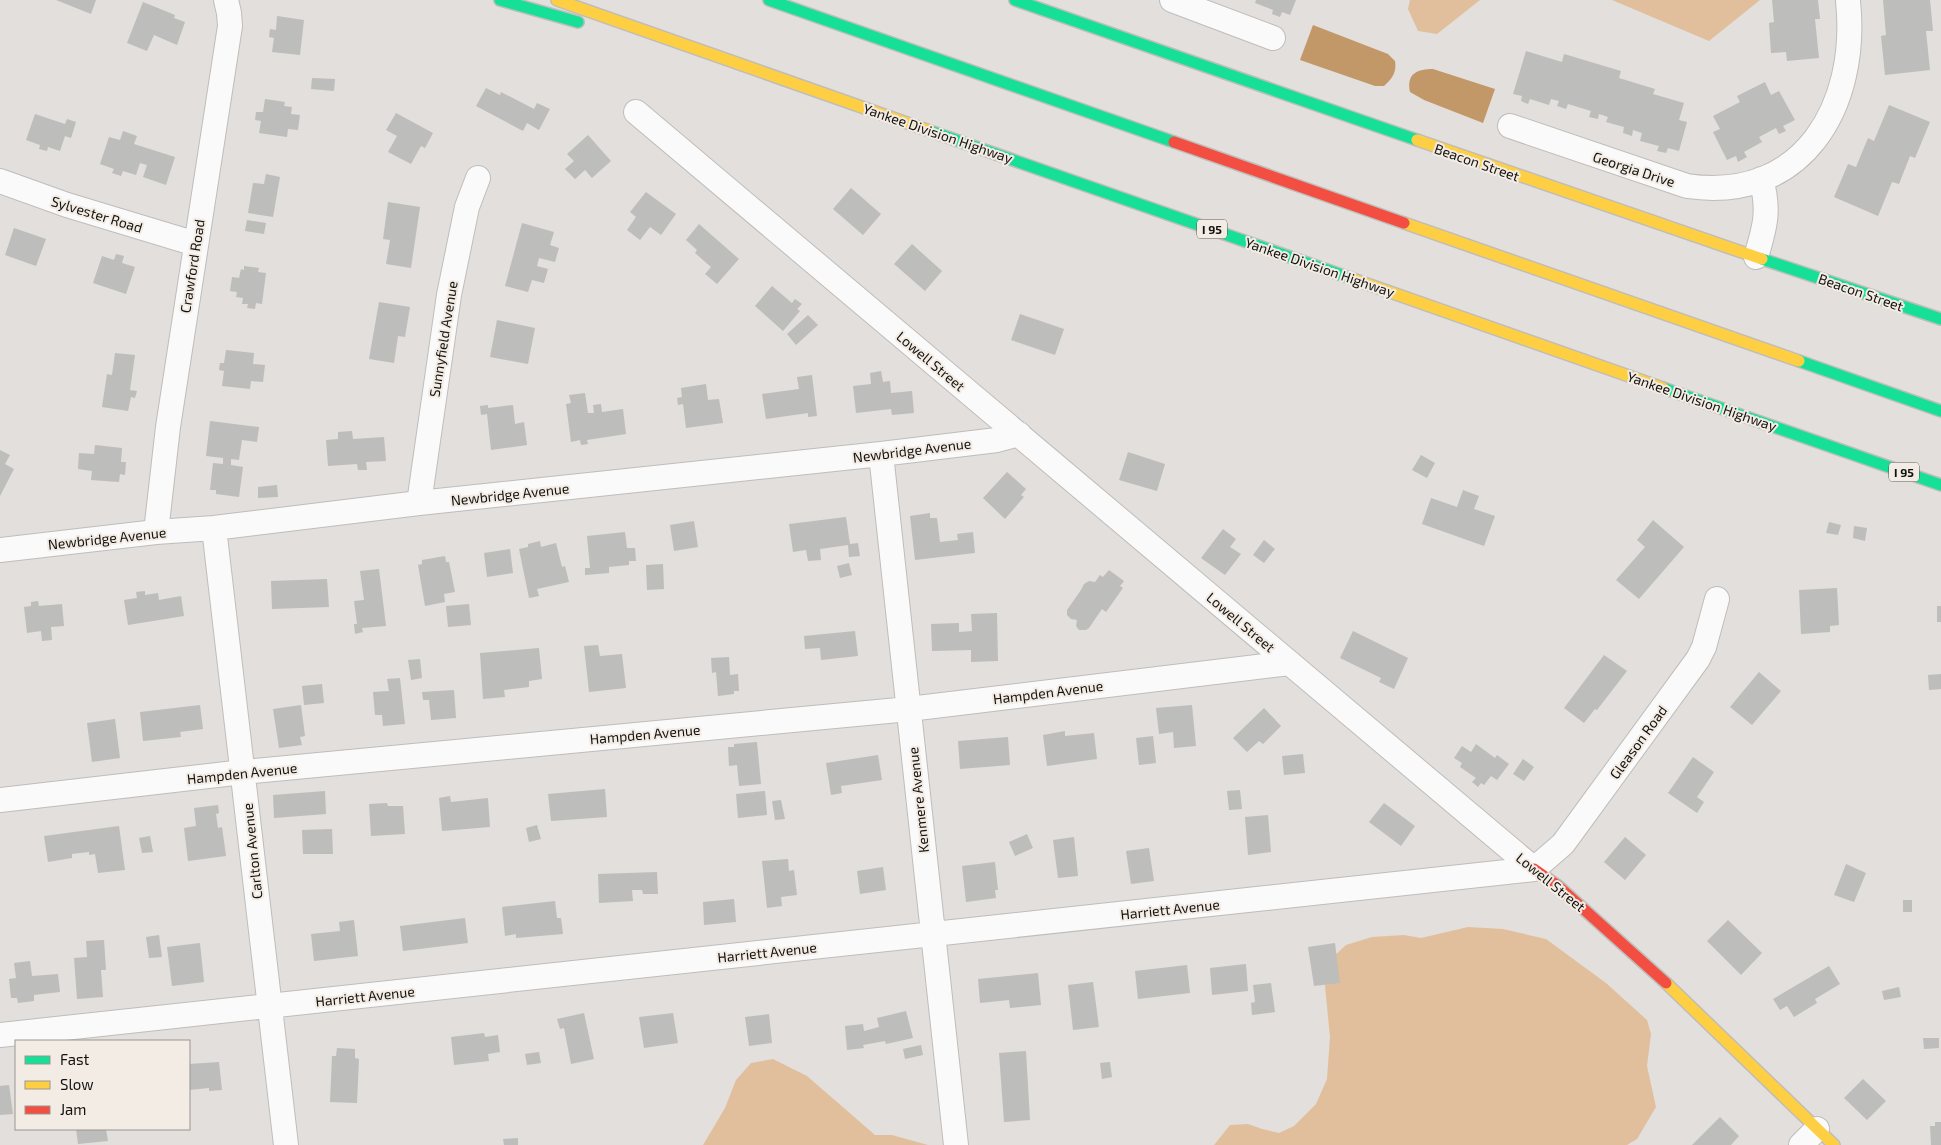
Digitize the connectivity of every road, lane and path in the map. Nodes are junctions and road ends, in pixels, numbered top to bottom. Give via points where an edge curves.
1 (226, 0) edge
2 (500, 0) edge
3 (557, 0) edge
4 (769, 0) edge
5 (1018, 0) edge
6 (1172, 0) edge
7 (1848, 1) dead end
8 (585, 24) dead end
9 (604, 29) dead end
10 (1273, 38) dead end
11 (776, 76) junction
12 (636, 112) dead end
13 (1510, 126) dead end
14 (478, 178) dead end
15 (1761, 178) junction
16 (0, 181) edge
17 (196, 244) junction
18 (1756, 257) junction
19 (1941, 319) edge
20 (1941, 411) edge
21 (1019, 434) junction
22 (881, 454) junction
23 (1941, 485) edge
24 (419, 503) junction
25 (214, 528) junction
26 (156, 532) junction
27 (1, 549) edge
28 (1717, 599) dead end
29 (1290, 663) junction
30 (908, 709) junction
31 (243, 772) junction
32 (0, 800) edge
33 (1534, 869) junction
34 (934, 934) junction
35 (270, 1006) junction
36 (0, 1036) edge
37 (1809, 1137) edge
38 (286, 1145) edge
39 (956, 1145) edge
40 (1834, 1145) edge

1 - 17 street, Crawford Road via 230,26
2 - 8 main road
3 - 11 main road, Yankee Division Highway / I 95
4 - 20 main road
5 - 18 main road, Beacon Street
6 - 10 street
7 - 15 street, Georgia Drive via 1851,33 1847,64 1829,117 1817,138 1799,158
9 - 11 main road
11 - 23 main road, Yankee Division Highway / I 95
12 - 21 street, Lowell Street
13 - 15 street, Georgia Drive via 1687,186 1726,188
14 - 24 street, Sunnyfield Avenue via 467,208 449,295
15 - 18 street via 1767,217
16 - 17 street, Sylvester Road
17 - 26 street, Crawford Road via 168,427
18 - 19 main road, Beacon Street
21 - 22 street, Newbridge Avenue via 997,440
21 - 29 street, Lowell Street
22 - 24 street, Newbridge Avenue
22 - 30 street, Kenmere Avenue
24 - 25 street, Newbridge Avenue
25 - 26 street, Newbridge Avenue
25 - 31 street, Carlton Avenue
26 - 27 street, Newbridge Avenue
28 - 33 street, Gleason Road via 1698,659 1563,844
29 - 30 street, Hampden Avenue
29 - 33 street, Lowell Street
30 - 31 street, Hampden Avenue
30 - 34 street, Kenmere Avenue
31 - 32 street, Hampden Avenue
31 - 35 street, Carlton Avenue
33 - 34 street, Harriett Avenue
33 - 37 main road, Lowell Street via 1595,918 1725,1039
34 - 35 street, Harriett Avenue
34 - 39 street, Kenmere Avenue
35 - 36 street, Harriett Avenue
35 - 38 street, Carlton Avenue
37 - 40 main road, Lowell Street

